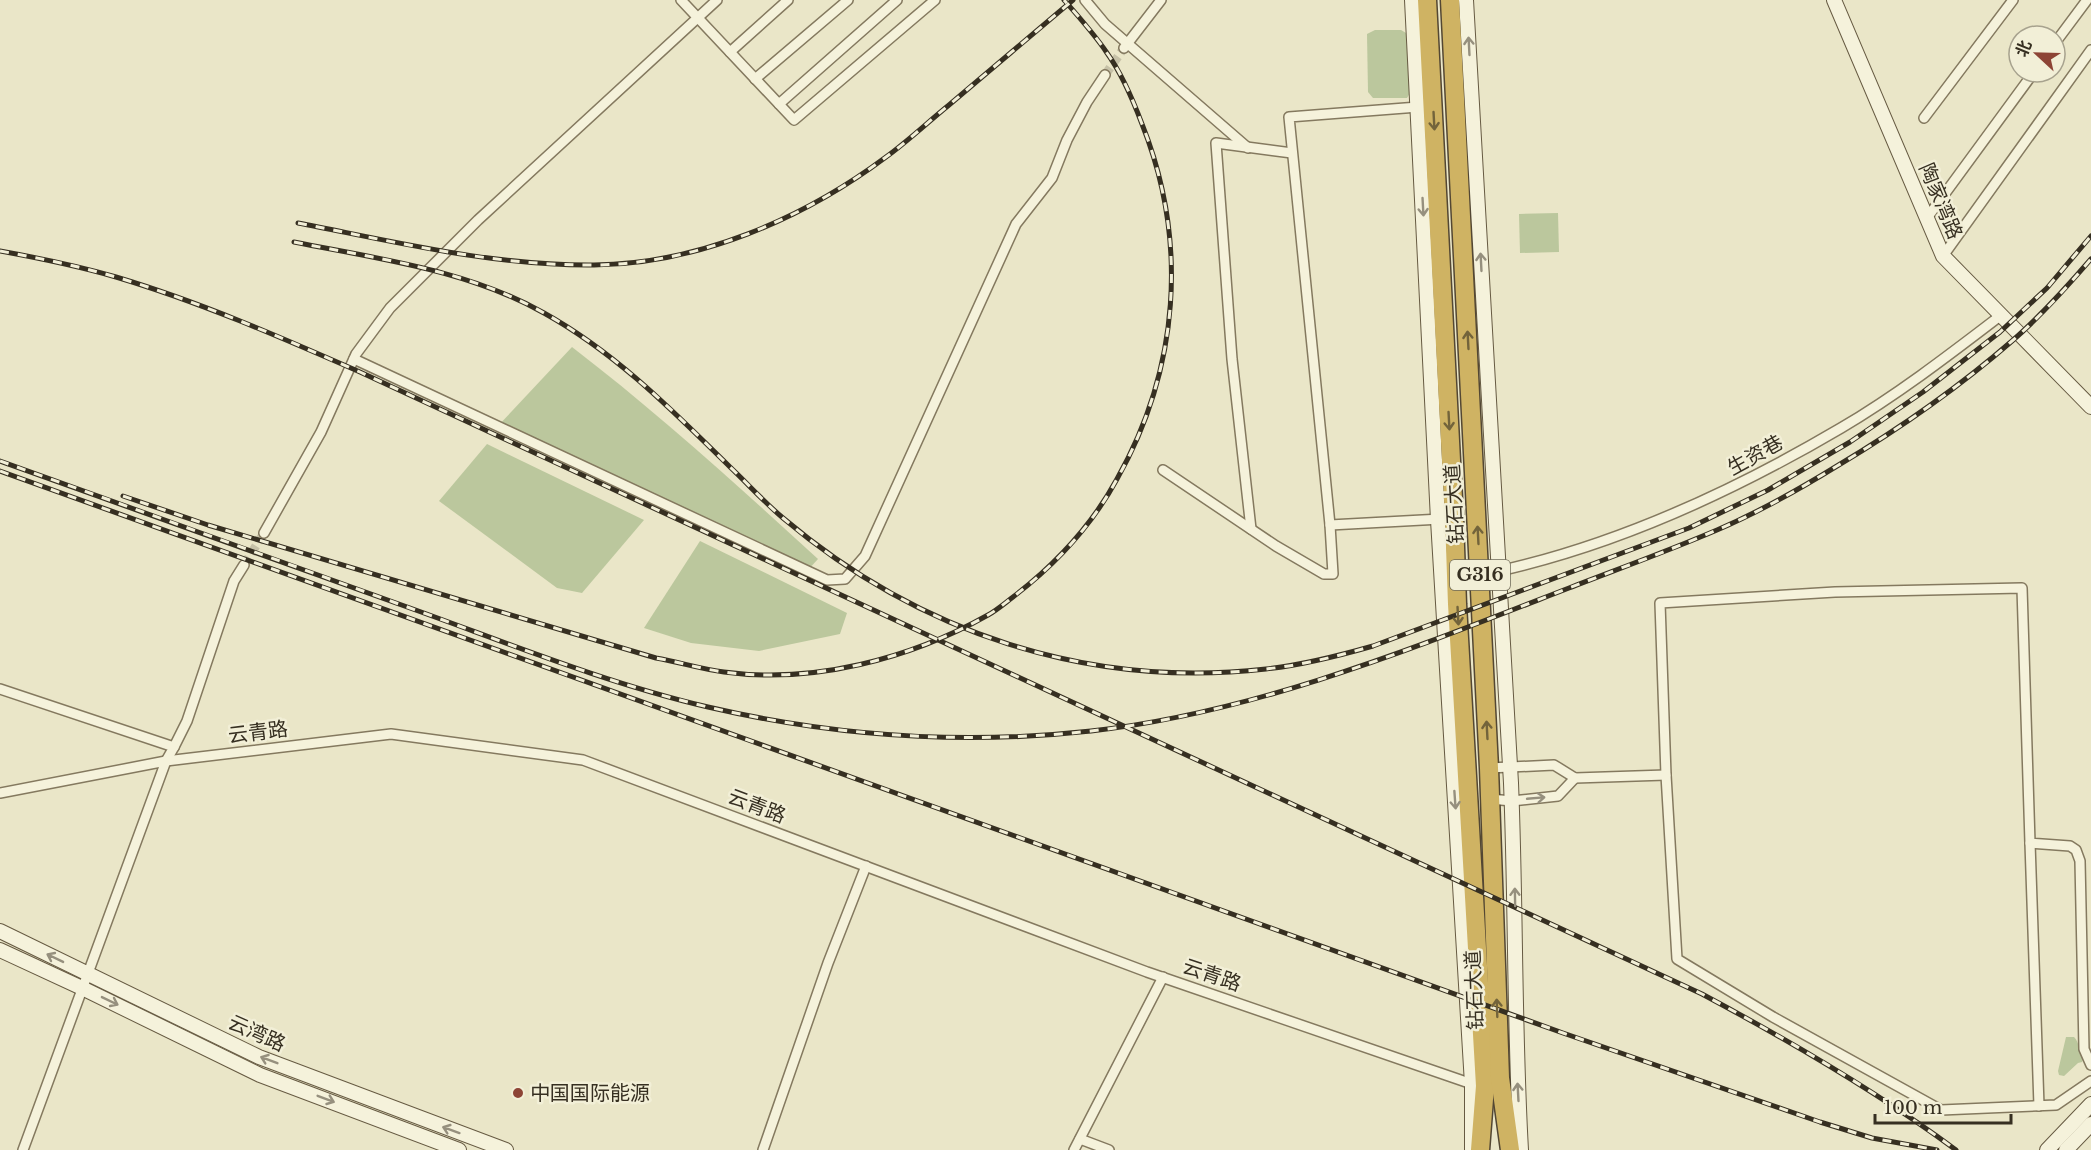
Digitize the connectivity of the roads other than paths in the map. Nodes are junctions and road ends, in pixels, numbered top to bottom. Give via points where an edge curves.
1 (681, 0) edge
2 (717, 0) edge
3 (788, 0) edge
4 (848, 0) edge
5 (897, 0) edge
6 (935, 0) edge
7 (1085, 0) edge
8 (1161, 0) edge
9 (1412, 0) edge
10 (1427, 0) edge
11 (1450, 0) edge
12 (1466, 0) edge
13 (1834, 0) edge
14 (2013, 0) edge
15 (2086, 0) edge
16 (697, 17) junction
17 (2067, 26) edge
18 (1125, 45) junction
19 (2091, 50) edge
20 (730, 52) junction
21 (1105, 75) tunnel mouth
22 (1424, 77) junction
23 (755, 79) junction
24 (2025, 84) edge
25 (779, 104) junction
26 (1418, 107) junction
27 (1924, 118) dead end
28 (1248, 148) junction
29 (1292, 153) junction
30 (1927, 218) junction
31 (1432, 236) junction
32 (1943, 256) junction
33 (2001, 316) junction
34 (354, 359) junction
35 (2091, 407) edge
36 (1164, 470) dead end
37 (1446, 519) junction
38 (1330, 525) junction
39 (1251, 529) junction
40 (264, 533) tunnel mouth
41 (244, 565) tunnel mouth
42 (1499, 571) junction
43 (0, 689) edge
44 (174, 747) junction
45 (166, 761) junction
46 (1510, 767) junction
47 (1489, 768) junction
48 (1666, 775) junction
49 (1575, 778) junction
50 (0, 793) edge
51 (1490, 799) junction
52 (1512, 801) junction
53 (2030, 843) junction
54 (866, 866) junction
55 (0, 932) edge
56 (0, 950) edge
57 (88, 974) junction
58 (1163, 977) junction
59 (82, 988) junction
60 (1516, 1009) junction
61 (2091, 1065) edge
62 (2091, 1081) edge
63 (1486, 1082) junction
64 (2091, 1104) edge
65 (2039, 1106) junction
66 (2091, 1124) edge
67 (1080, 1139) junction
68 (1486, 1147) edge
69 (23, 1150) edge
70 (459, 1150) edge
71 (506, 1150) edge
72 (764, 1150) edge
73 (1074, 1150) edge
74 (1109, 1150) edge
75 (1472, 1150) edge
76 (1503, 1150) edge
77 (1510, 1150) edge
78 (1521, 1150) edge
79 (2047, 1150) edge
80 (2066, 1150) edge

1 - 16 street
2 - 16 street
3 - 20 street
4 - 23 street
5 - 25 street
6 - 25 street via 794,120
7 - 18 street
8 - 18 street
9 - 22 street
10 - 22 highway, 钻石大道 / G316
47 -> 11 highway, 钻石大道 / G316
42 -> 12 street
13 - 30 street, 陶家湾路
14 - 27 street
15 - 17 street
16 - 20 street
16 - 34 street via 478,220 390,308
18 - 28 street
19 - 32 street
20 - 23 street
21 - 34 street via 1066,140 1052,178 1016,224 865,556 845,579 827,580
22 - 26 street
22 -> 31 highway, 钻石大道 / G316
23 - 25 street
24 - 30 street
26 - 29 street via 1289,117
26 -> 31 street
28 - 29 street
28 - 39 street via 1216,143 1232,359
29 - 38 street
30 - 32 street, 陶家湾路
31 -> 37 highway, 钻石大道 / G316
32 - 33 street, 陶家湾路
33 - 35 street, 陶家湾路
33 - 42 street, 生资巷 via 1842,428 1725,492 1548,560
34 - 40 street via 321,432
36 - 39 street
37 - 38 street
37 -> 63 highway, 钻石大道 / G316 via 1458,616
37 -> 63 street via 1469,1026
38 - 39 street via 1334,574 1324,574
41 - 44 street via 234,581 187,721
42 - 46 street
43 - 44 street
44 - 45 street
45 - 50 street, 云青路
45 - 54 street, 云青路 via 391,734 584,760
45 - 57 street
46 - 47 street
46 - 49 street via 1554,765
46 - 52 street
47 - 51 highway, 钻石大道 / G316
48 - 49 street
48 - 53 street via 1660,603 1835,592 2022,588
48 - 65 street via 1677,959 1941,1110
52 -> 49 street via 1558,796
51 - 52 street
63 -> 51 highway, 钻石大道 / G316
60 -> 52 street
53 - 61 street via 2070,846 2080,861 2084,1049
53 - 65 street
54 - 58 street, 云青路
54 - 72 street
57 -> 55 street, 云湾路
56 - 59 street, 云湾路
57 - 59 street
71 -> 57 street, 云湾路 via 259,1057
58 - 63 street, 云青路
58 - 67 street
59 - 69 street
59 -> 70 street, 云湾路 via 260,1075
60 - 63 street
78 -> 60 street
62 - 65 street via 2056,1105
63 - 68 highway, 钻石大道 / G316
63 - 75 street
63 - 76 highway
63 - 77 highway, 钻石大道 / G316
64 - 79 street
66 - 80 street
67 - 73 street
67 - 74 street

